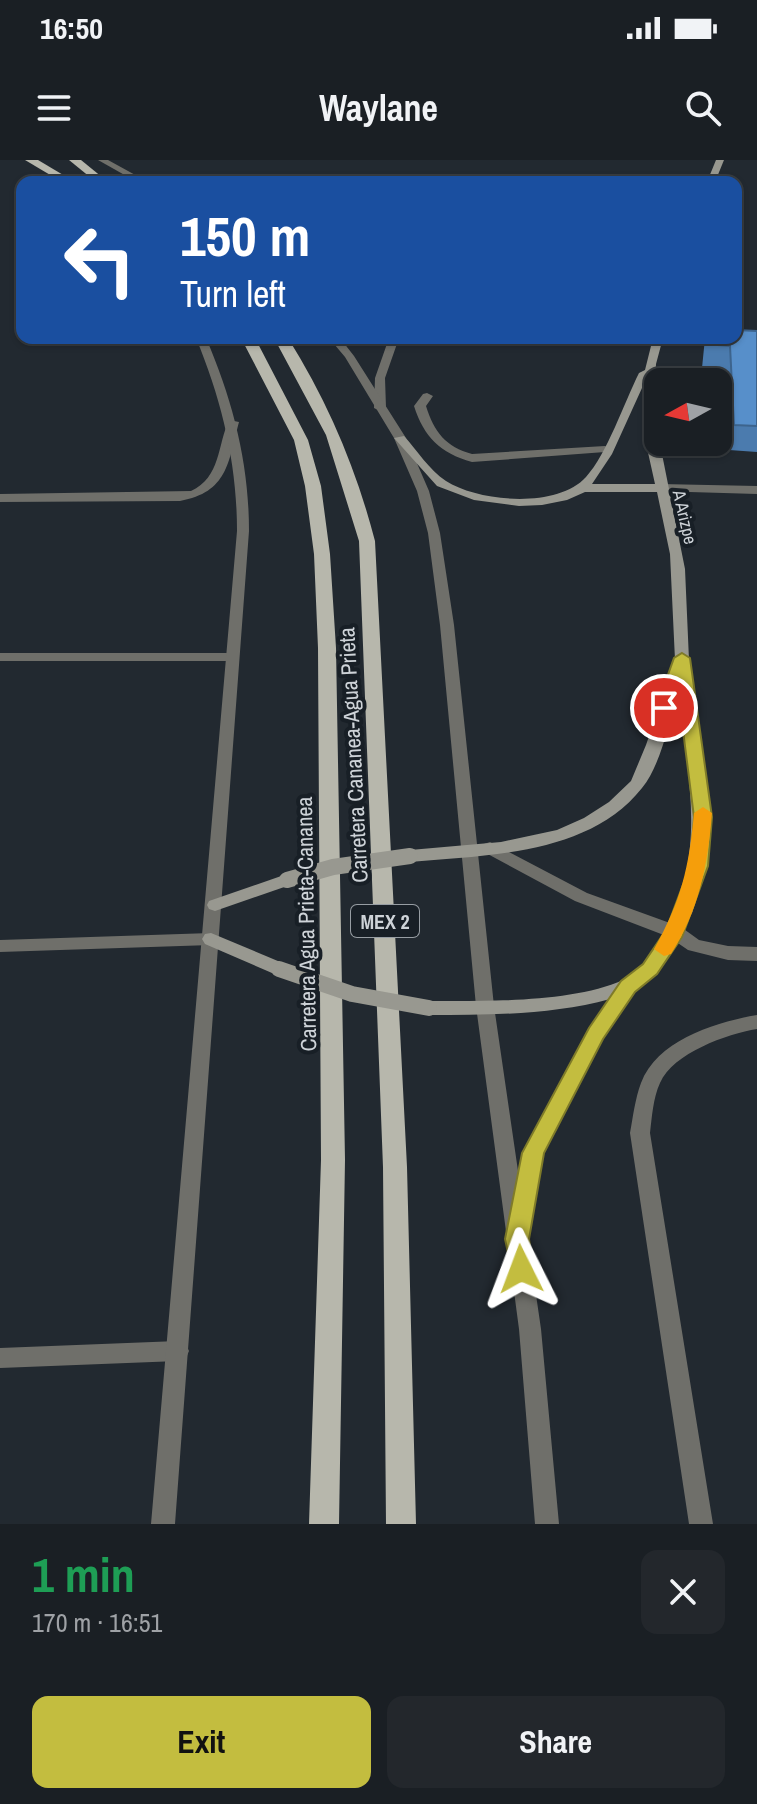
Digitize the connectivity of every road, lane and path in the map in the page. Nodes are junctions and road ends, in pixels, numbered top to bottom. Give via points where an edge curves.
1 (74, 160) edge
2 (102, 160) edge
3 (34, 162) edge
4 (53, 176) edge
5 (59, 176) edge
6 (95, 176) edge
7 (133, 176) edge
8 (203, 344) edge
9 (251, 344) edge
10 (284, 344) edge
11 (339, 344) edge
12 (392, 344) edge
13 (656, 344) edge
14 (646, 368) edge
15 (644, 372) edge
16 (427, 396) dead end
17 (380, 408) junction
18 (233, 422) junction
19 (400, 438) junction
20 (605, 449) junction
21 (655, 456) edge
22 (582, 488) junction
23 (660, 488) junction
24 (757, 490) edge
25 (0, 498) edge
26 (0, 657) edge
27 (230, 657) junction
28 (682, 658) junction
29 (490, 848) junction
30 (467, 850) junction
31 (215, 905) junction
32 (675, 932) junction
33 (211, 939) junction
34 (0, 946) edge
35 (757, 954) edge
36 (628, 986) junction
37 (485, 1006) junction
38 (757, 1022) edge
39 (517, 1239) junction
40 (178, 1351) junction
41 (0, 1358) edge
42 (163, 1524) edge
43 (324, 1524) edge
44 (401, 1524) edge
45 (547, 1524) edge
46 (701, 1524) edge

1 - 6 main road
2 - 7 street
3 - 4 street
3 - 5 main road
8 - 18 street
9 - 43 main road, Carretera Agua Prieta-Cananea / MEX 2 via 301,440 322,554 333,1160
10 - 44 main road, Carretera Cananea-Agua Prieta / MEX 2 via 328,421 350,474 367,541 395,1167
11 - 17 street
12 - 17 street via 380,378
13 - 14 main road, A Arizpe
15 - 20 main road
16 - 20 street via 420,406 426,430 452,453 472,458
17 - 19 street
18 - 25 street via 217,477 203,493
18 - 27 street via 244,499
19 - 22 main road via 439,482 478,499 537,501
19 - 30 street via 423,491 443,583
20 - 22 main road
21 - 23 main road, A Arizpe
22 - 23 main road
23 - 24 street
23 - 28 main road, A Arizpe via 674,540
26 - 27 street
27 - 31 street
28 - 29 main road via 638,783 601,816 563,835
28 - 32 main road via 703,817 699,866
29 - 30 main road
29 - 32 street via 581,897
30 - 31 main road, bridge via 316,869
30 - 37 street
31 - 33 street
32 - 35 street via 694,945
32 - 36 main road via 650,969
33 - 34 street
33 - 37 main road, bridge via 279,969 388,1004
33 - 40 street
36 - 37 main road via 570,999
36 - 39 main road via 596,1034 533,1153
37 - 39 street
38 - 46 street via 689,1043 651,1080 640,1133
39 - 45 street
40 - 41 street
40 - 42 street

